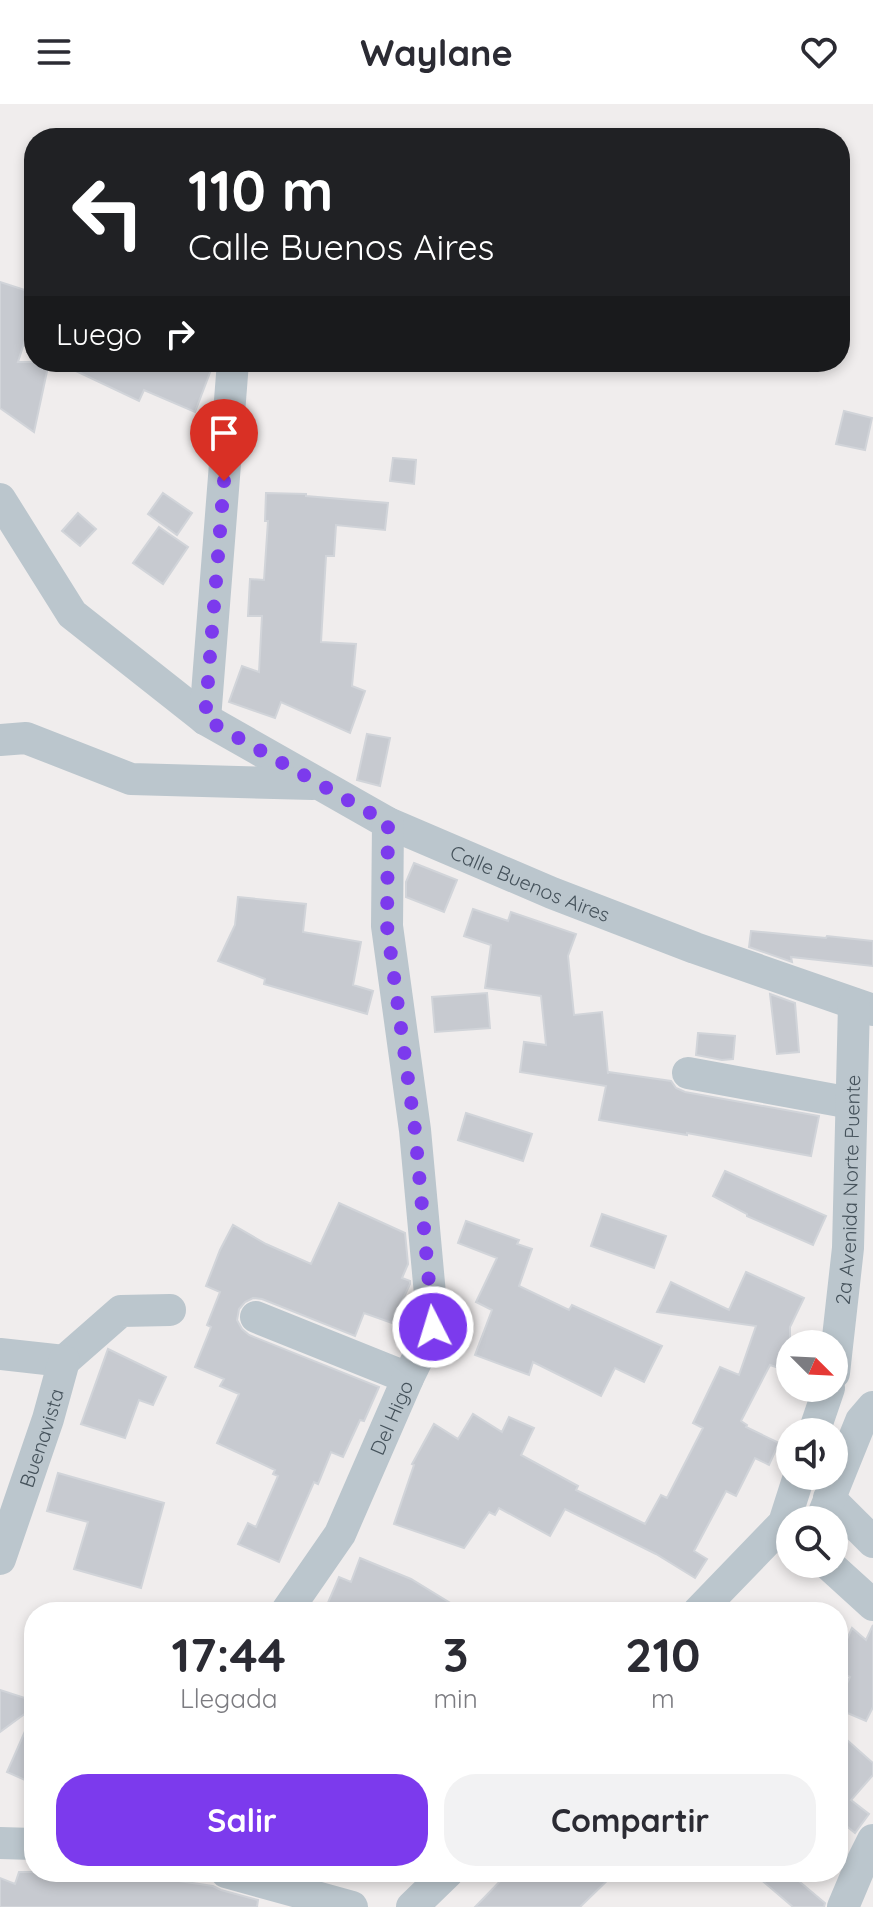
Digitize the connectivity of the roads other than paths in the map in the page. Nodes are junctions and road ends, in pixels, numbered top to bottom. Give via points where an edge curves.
1 (232, 372) edge
2 (0, 499) edge
3 (205, 719) junction
4 (0, 740) edge
5 (320, 784) junction
6 (388, 823) junction
7 (863, 1007) edge
8 (688, 1073) dead end
9 (851, 1103) junction
10 (170, 1310) dead end
11 (256, 1317) dead end
12 (839, 1330) edge
13 (0, 1354) edge
14 (64, 1361) junction
15 (408, 1378) junction
16 (873, 1407) edge
17 (826, 1506) edge
18 (848, 1525) edge
19 (776, 1537) edge
20 (873, 1542) edge
21 (0, 1559) edge
22 (843, 1578) edge
23 (293, 1602) edge
24 (708, 1602) edge
25 (873, 1605) edge
26 (0, 1843) edge
27 (24, 1844) edge
28 (869, 1856) edge
29 (262, 1882) edge
30 (438, 1882) edge
31 (352, 1907) edge
32 (412, 1907) edge
33 (843, 1907) edge

1 - 3 street
2 - 3 street, Calle Buenos Aires via 72,614
3 - 5 street, Calle Buenos Aires
4 - 5 street via 26,738 131,779
5 - 6 street, Calle Buenos Aires
6 - 7 street, Calle Buenos Aires via 552,893
6 - 15 street, Del Higo via 387,926 415,1130 433,1327
7 - 9 street, 2a Avenida Norte Puente
8 - 9 street
9 - 12 street, 2a Avenida Norte Puente via 848,1248
10 - 14 street via 121,1311
11 - 15 street
13 - 14 street
14 - 21 street, Buenavista
15 - 23 street, Del Higo via 340,1534
16 - 17 street via 861,1421
18 - 20 street
19 - 24 street
22 - 25 street
26 - 27 street
28 - 33 street
29 - 31 street
30 - 32 street

